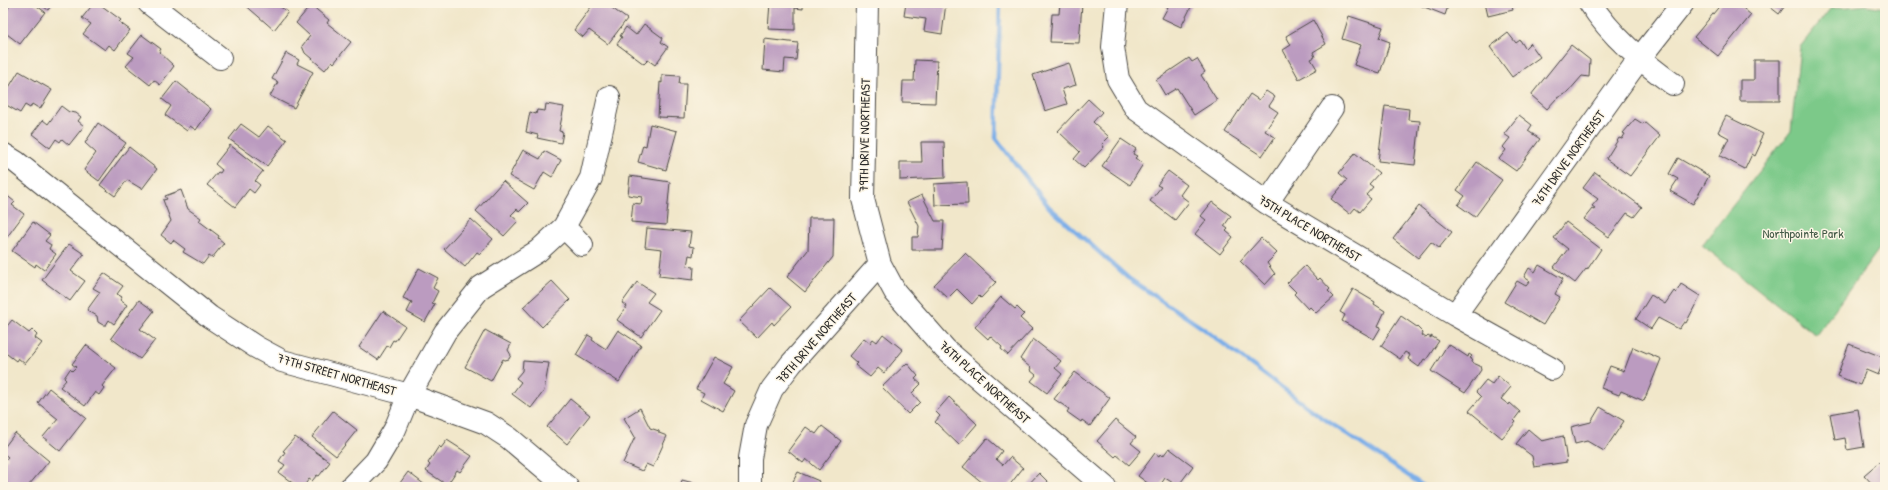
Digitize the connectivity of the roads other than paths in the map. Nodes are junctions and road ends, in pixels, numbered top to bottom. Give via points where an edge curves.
1 (150, 3) edge
2 (867, 3) edge
3 (1117, 3) edge
4 (1590, 3) edge
5 (1683, 3) edge
6 (220, 58) dead end
7 (1639, 59) junction
8 (1673, 84) dead end
9 (609, 97) dead end
10 (1332, 108) dead end
11 (3, 154) edge
12 (1267, 203) junction
13 (564, 227) junction
14 (582, 245) dead end
15 (880, 264) junction
16 (1455, 314) junction
17 (1552, 368) dead end
18 (409, 395) junction
19 (351, 487) edge
20 (568, 487) edge
21 (750, 487) edge
22 (1105, 487) edge

1 - 6 street
2 - 15 street, 79TH DRIVE NORTHEAST via 863,199
3 - 12 street, 75TH PLACE NORTHEAST via 1113,47 1118,79 1136,110
4 - 7 street
5 - 7 street, 76TH DRIVE NORTHEAST
7 - 8 street
7 - 16 street, 76TH DRIVE NORTHEAST
9 - 13 street via 591,178
10 - 12 street
11 - 18 street, 77TH STREET NORTHEAST via 22,166 210,317 256,347 282,361
12 - 16 street, 75TH PLACE NORTHEAST
13 - 14 street
13 - 18 street via 538,251 480,287 445,332
15 - 21 street, 78TH DRIVE NORTHEAST via 772,389 756,425 750,458
15 - 22 street, 76TH PLACE NORTHEAST via 895,292 945,348
16 - 17 street, 75TH PLACE NORTHEAST
18 - 19 street via 395,429 376,461
18 - 20 street, 77TH STREET NORTHEAST via 486,423 509,438

